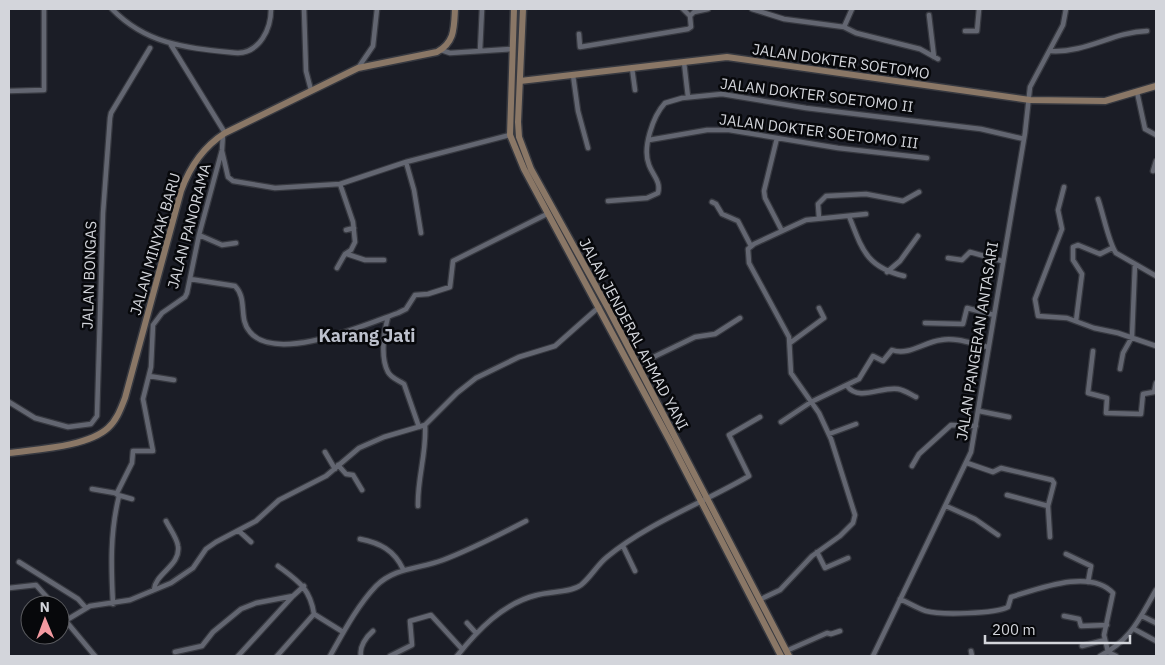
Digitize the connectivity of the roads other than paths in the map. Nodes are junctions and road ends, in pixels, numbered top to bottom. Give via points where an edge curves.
1 (44, 9) edge
2 (112, 9) edge
3 (271, 9) edge
4 (304, 9) edge
5 (377, 9) edge
6 (455, 9) edge
7 (482, 9) edge
8 (514, 9) edge
9 (523, 9) edge
10 (683, 9) edge
11 (708, 9) edge
12 (752, 9) edge
13 (852, 9) edge
14 (979, 9) edge
15 (1066, 9) edge
16 (930, 15) dead end
17 (690, 16) junction
18 (844, 27) junction
19 (965, 31) dead end
20 (1147, 31) dead end
21 (579, 34) dead end
22 (450, 42) junction
23 (171, 45) junction
24 (150, 48) dead end
25 (512, 49) junction
26 (442, 50) junction
27 (480, 51) junction
28 (1051, 51) junction
29 (431, 54) junction
30 (684, 62) junction
31 (358, 68) junction
32 (632, 68) junction
33 (573, 75) junction
34 (520, 81) junction
35 (1156, 86) edge
36 (311, 90) junction
37 (635, 90) dead end
38 (9, 91) edge
39 (1137, 92) junction
40 (688, 97) junction
41 (1030, 100) junction
42 (224, 133) junction
43 (510, 135) junction
44 (1156, 135) edge
45 (777, 138) junction
46 (1024, 139) junction
47 (649, 140) junction
48 (588, 148) dead end
49 (222, 150) junction
50 (927, 158) dead end
51 (1156, 161) edge
52 (406, 162) junction
53 (1153, 171) dead end
54 (340, 184) junction
55 (1064, 187) dead end
56 (919, 192) dead end
57 (1098, 199) dead end
58 (608, 201) dead end
59 (712, 202) dead end
60 (547, 214) junction
61 (866, 214) dead end
62 (849, 216) junction
63 (819, 218) junction
64 (354, 228) junction
65 (346, 230) dead end
66 (782, 232) junction
67 (421, 233) dead end
68 (199, 235) junction
69 (918, 236) dead end
70 (236, 243) dead end
71 (751, 246) junction
72 (1112, 248) junction
73 (347, 254) junction
74 (948, 258) dead end
75 (384, 260) dead end
76 (1002, 260) junction
77 (1135, 264) junction
78 (337, 268) dead end
79 (887, 272) junction
80 (904, 276) dead end
81 (1156, 276) edge
82 (190, 280) junction
83 (598, 307) junction
84 (819, 308) dead end
85 (994, 315) junction
86 (388, 317) junction
87 (740, 318) dead end
88 (1076, 321) junction
89 (925, 323) dead end
90 (1131, 338) junction
91 (790, 343) junction
92 (1156, 345) edge
93 (988, 347) junction
94 (1093, 351) dead end
95 (637, 365) junction
96 (1120, 369) dead end
97 (149, 376) junction
98 (174, 380) dead end
99 (1156, 383) edge
100 (847, 386) junction
101 (916, 397) dead end
102 (9, 402) edge
103 (811, 402) junction
104 (979, 411) junction
105 (1009, 416) dead end
106 (760, 417) dead end
107 (781, 422) dead end
108 (856, 424) dead end
109 (425, 425) junction
110 (976, 426) junction
111 (419, 427) junction
112 (829, 434) junction
113 (325, 452) dead end
114 (9, 453) edge
115 (967, 463) junction
116 (912, 466) dead end
117 (336, 467) junction
118 (92, 489) dead end
119 (362, 490) dead end
120 (118, 494) junction
121 (1007, 494) dead end
122 (132, 499) dead end
123 (704, 499) junction
124 (418, 506) dead end
125 (946, 506) junction
126 (1048, 506) junction
127 (166, 521) dead end
128 (526, 521) dead end
129 (240, 531) junction
130 (998, 535) dead end
131 (1050, 537) dead end
132 (360, 539) dead end
133 (251, 542) dead end
134 (623, 546) junction
135 (817, 552) junction
136 (1066, 554) dead end
137 (848, 558) dead end
138 (18, 562) dead end
139 (278, 566) dead end
140 (403, 569) junction
141 (636, 571) dead end
142 (1088, 582) junction
143 (304, 586) junction
144 (9, 588) edge
145 (154, 590) junction
146 (1156, 590) edge
147 (45, 595) edge
148 (293, 596) junction
149 (900, 599) junction
150 (759, 600) junction
151 (113, 604) junction
152 (86, 608) junction
153 (314, 614) junction
154 (1064, 616) dead end
155 (1142, 616) junction
156 (70, 617) edge
157 (467, 623) dead end
158 (1156, 623) edge
159 (1107, 625) junction
160 (70, 626) edge
161 (1134, 629) junction
162 (840, 630) dead end
163 (373, 631) dead end
164 (343, 632) junction
165 (476, 633) junction
166 (1105, 640) junction
167 (1156, 641) edge
168 (1082, 646) dead end
169 (462, 649) junction
170 (175, 652) dead end
171 (1108, 652) junction
172 (788, 653) edge
173 (95, 656) edge
174 (238, 656) edge
175 (277, 656) edge
176 (330, 656) edge
177 (360, 656) edge
178 (390, 656) edge
179 (457, 656) edge
180 (781, 656) edge
181 (873, 656) edge
182 (1100, 656) edge
183 (1116, 656) edge

1 - 38 street via 44,90
2 - 23 street via 124,22
3 - 23 street via 268,29 260,43 248,53
4 - 36 street via 306,71
5 - 31 street via 373,46
6 - 22 main road
7 - 27 street
8 - 25 main road, JALAN JENDERAL AHMAD YANI
9 - 34 main road, JALAN JENDERAL AHMAD YANI
10 - 17 street
11 - 17 street
12 - 18 street via 784,19
13 - 18 street
14 - 19 street via 977,32
15 - 28 street, JALAN PANGERAN ANTASARI via 1063,25
16 - 18 street via 936,58 920,49
17 - 21 street via 691,27 688,29 591,47 580,47
20 - 28 street via 1130,32 1079,50
22 - 26 main road, JALAN MINYAK BARU
22 - 29 main road, JALAN MINYAK BARU
23 - 42 street
24 - 102 street, JALAN BONGAS via 111,113 103,213 97,416 91,424 68,427 35,418
25 - 27 street
25 - 43 main road, JALAN JENDERAL AHMAD YANI
26 - 27 street via 450,53
26 - 29 main road, JALAN MINYAK BARU
28 - 41 street, JALAN PANGERAN ANTASARI via 1030,87
29 - 31 main road, JALAN MINYAK BARU
30 - 32 main road, JALAN DOKTER SOETOMO
30 - 40 street
30 - 41 main road, JALAN DOKTER SOETOMO via 727,57
31 - 36 main road, JALAN MINYAK BARU
32 - 33 main road, JALAN DOKTER SOETOMO
32 - 37 street
33 - 34 main road, JALAN DOKTER SOETOMO
33 - 48 street
34 - 95 main road, JALAN JENDERAL AHMAD YANI via 519,138 531,169
35 - 39 main road, JALAN DOKTER SOETOMO
36 - 42 main road, JALAN MINYAK BARU
39 - 41 main road, JALAN DOKTER SOETOMO via 1104,101
39 - 44 street via 1145,129
40 - 46 street, JALAN DOKTER SOETOMO II via 722,94 806,108 982,129
40 - 47 street, JALAN DOKTER SOETOMO II via 669,101 660,108
41 - 46 street, JALAN PANGERAN ANTASARI
42 - 49 street, JALAN PANORAMA
42 - 114 main road, JALAN MINYAK BARU via 197,157 187,175 125,398 116,419 101,433 82,442
43 - 52 street
43 - 60 main road, JALAN JENDERAL AHMAD YANI
45 - 47 street, JALAN DOKTER SOETOMO III via 707,130
45 - 50 street, JALAN DOKTER SOETOMO III
45 - 66 street via 764,191
46 - 76 street, JALAN PANGERAN ANTASARI
47 - 58 street, JALAN DOKTER SOETOMO II via 646,155 658,182 658,193 647,198
49 - 54 street via 228,178 232,181 275,188
49 - 68 street, JALAN PANORAMA
51 - 53 street
52 - 54 street
52 - 67 street
54 - 64 street
55 - 88 street via 1058,210 1062,229 1035,299 1038,316
56 - 63 street via 903,201 866,194 826,196 818,204
57 - 72 street
59 - 71 street via 722,214 738,221
60 - 83 main road, JALAN JENDERAL AHMAD YANI
60 - 86 street via 460,257 451,265 450,287 415,295 406,309
61 - 62 street
62 - 63 street
62 - 79 street via 867,258
63 - 66 street via 806,220
64 - 65 street
64 - 73 street via 355,242
66 - 71 street
68 - 70 street via 222,245
68 - 82 street, JALAN PANORAMA
69 - 79 street via 900,261
71 - 91 street via 747,255 749,263
72 - 77 street
72 - 88 street via 1100,254 1080,246 1073,247 1073,260 1082,274
73 - 75 street via 365,260
73 - 78 street
74 - 76 street via 962,260 970,252
76 - 85 street, JALAN PANGERAN ANTASARI
77 - 81 street
77 - 90 street
79 - 80 street
82 - 86 street via 235,286 242,294 248,329 269,344 328,338
82 - 97 street, JALAN PANORAMA via 185,298 162,314 153,325
83 - 109 street via 555,346 519,357 476,378
83 - 123 main road, JALAN JENDERAL AHMAD YANI
84 - 91 street via 824,318
85 - 89 street via 966,308 963,324
85 - 93 street, JALAN PANGERAN ANTASARI
86 - 111 street via 384,345 387,371 404,384
87 - 95 street via 715,334 695,336
88 - 90 street
90 - 92 street
90 - 96 street via 1122,353
91 - 103 street via 791,373
93 - 100 street via 946,339 900,353 892,350 882,361 873,356 859,379
93 - 104 street, JALAN PANGERAN ANTASARI
94 - 99 street via 1088,393 1107,398 1106,414 1141,414 1143,394 1154,392
95 - 123 main road, JALAN JENDERAL AHMAD YANI
97 - 98 street
97 - 120 street, JALAN PANORAMA via 143,399 153,450 132,451 132,463
100 - 101 street via 863,393 896,388
100 - 103 street
103 - 107 street
103 - 112 street
104 - 105 street
104 - 110 street, JALAN PANGERAN ANTASARI
106 - 123 street via 729,435 749,476
108 - 112 street
109 - 111 street
109 - 124 street
110 - 115 street, JALAN PANGERAN ANTASARI
110 - 116 street via 951,425 919,454
111 - 117 street via 370,443 351,453
112 - 135 street via 856,515 840,536
113 - 117 street
115 - 125 street, JALAN PANGERAN ANTASARI
115 - 126 street via 993,472 1002,468 1052,480
117 - 119 street via 353,475
117 - 129 street via 313,485 279,500 263,517
118 - 120 street
120 - 122 street
120 - 151 street, JALAN PANORAMA via 111,541
121 - 126 street
123 - 134 street
123 - 150 main road, JALAN JENDERAL AHMAD YANI
123 - 180 main road, JALAN JENDERAL AHMAD YANI
125 - 130 street via 975,519
125 - 149 street, JALAN PANGERAN ANTASARI
126 - 131 street
127 - 145 street via 178,545 178,552 175,562 156,581
128 - 140 street via 476,547 440,561
129 - 133 street
129 - 145 street via 206,549 189,572
132 - 140 street via 387,548
134 - 141 street
134 - 165 street via 607,557 581,585 534,595 510,607
135 - 137 street via 825,568
135 - 150 street via 780,590
136 - 142 street via 1091,566
138 - 152 street via 78,599
139 - 143 street
140 - 164 street via 377,585
142 - 149 street via 1068,582 1014,596 1008,607 982,613 927,611
142 - 159 street via 1113,593
143 - 148 street
143 - 153 street
144 - 147 street via 36,585
145 - 151 street
146 - 155 street
148 - 170 street via 241,609 213,632 202,646
148 - 174 street
149 - 181 street, JALAN PANGERAN ANTASARI
150 - 172 main road, JALAN JENDERAL AHMAD YANI
151 - 152 street
152 - 156 street
153 - 164 street
153 - 175 street
154 - 159 street via 1079,619 1081,626
155 - 158 street
155 - 161 street
157 - 165 street
159 - 166 street
160 - 173 street
161 - 167 street
161 - 171 street via 1121,644
162 - 172 street via 826,633
163 - 177 street via 361,648
164 - 176 street
165 - 169 street
166 - 168 street
166 - 171 street
169 - 178 street via 431,615 410,621 412,645
169 - 179 street
171 - 182 street
171 - 183 street

